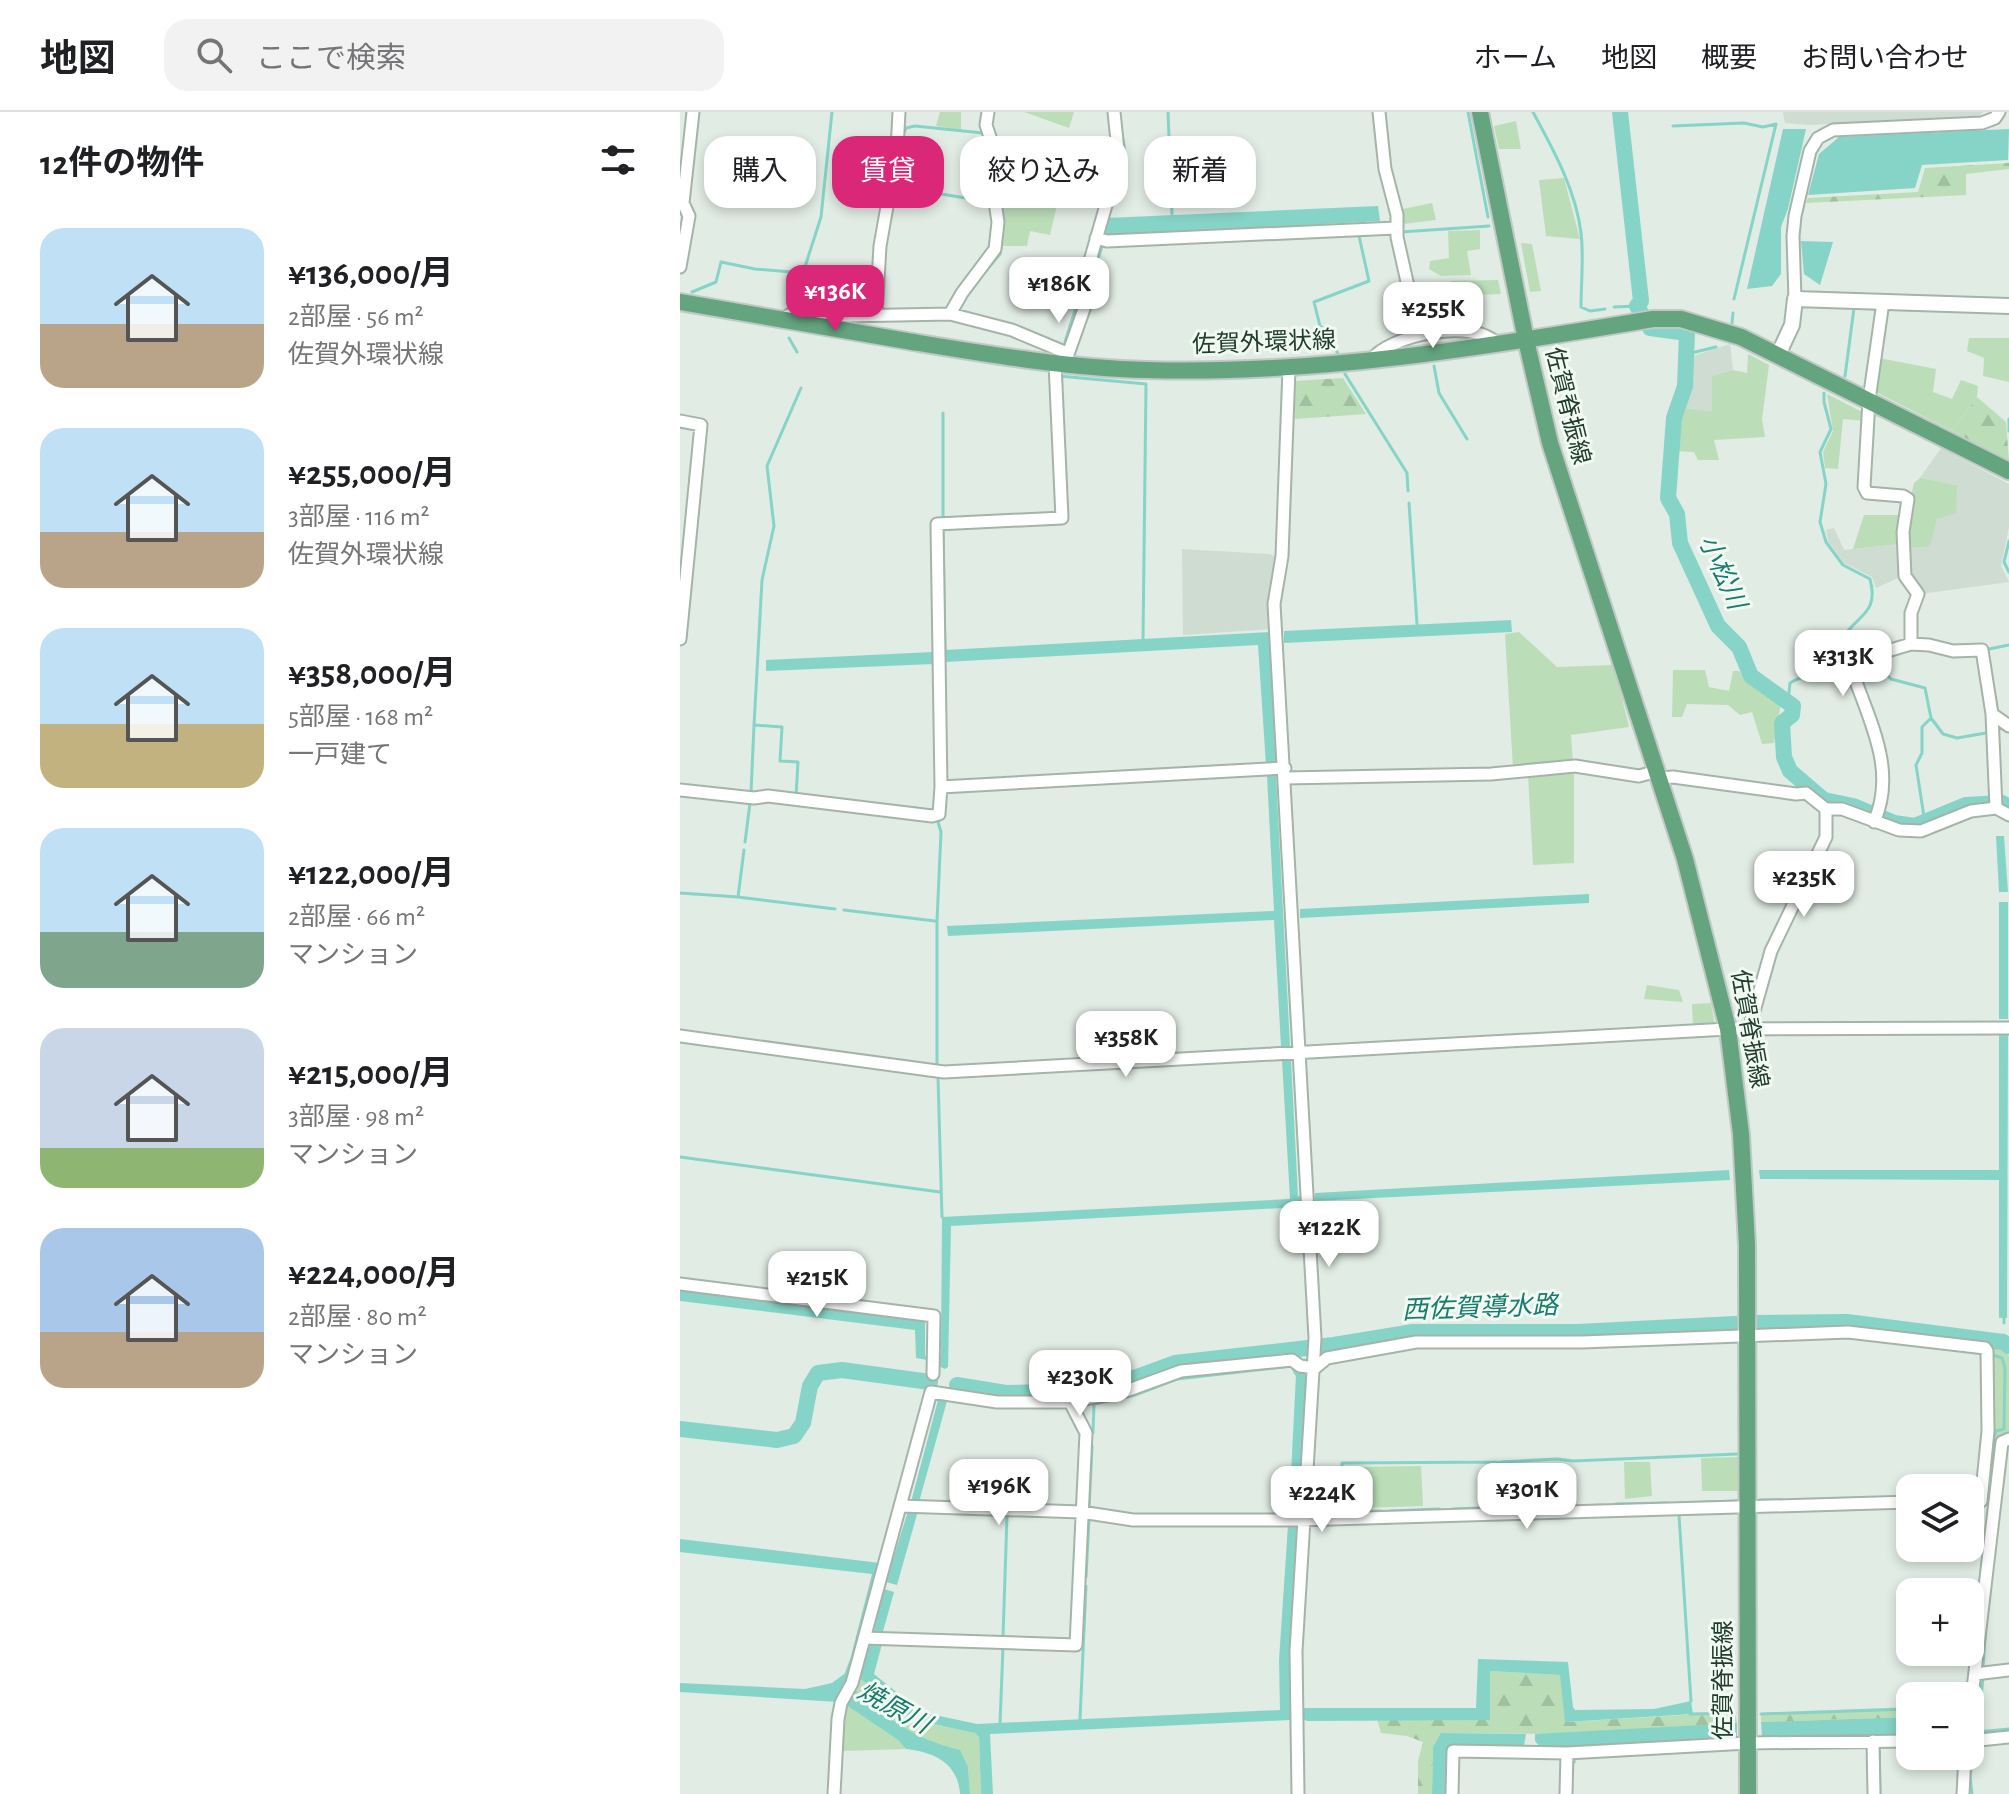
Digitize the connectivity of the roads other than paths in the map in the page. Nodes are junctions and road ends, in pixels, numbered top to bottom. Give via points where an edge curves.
1 (693, 112) edge
2 (899, 112) edge
3 (988, 112) edge
4 (1114, 112) edge
5 (1379, 112) edge
6 (1480, 112) edge
7 (1999, 112) edge
8 (1396, 228) junction
9 (1102, 240) junction
10 (680, 267) edge
11 (1795, 299) junction
12 (680, 302) edge
13 (1883, 302) junction
14 (2009, 306) edge
15 (950, 314) junction
16 (876, 315) junction
17 (782, 320) junction
18 (1423, 334) junction
19 (1526, 340) junction
20 (1498, 344) junction
21 (1778, 355) junction
22 (1063, 360) junction
23 (1370, 361) junction
24 (1289, 369) junction
25 (1869, 400) junction
26 (680, 421) edge
27 (2009, 471) edge
28 (682, 600) edge
29 (680, 639) edge
30 (1911, 644) junction
31 (1992, 714) junction
32 (2009, 726) edge
33 (1278, 771) junction
34 (1658, 774) junction
35 (941, 787) junction
36 (680, 790) edge
37 (1996, 808) junction
38 (1826, 809) junction
39 (2009, 815) edge
40 (1874, 822) junction
41 (2005, 1028) edge
42 (1728, 1029) junction
43 (1749, 1029) junction
44 (680, 1036) edge
45 (1291, 1053) junction
46 (680, 1284) edge
47 (1746, 1335) junction
48 (1315, 1362) junction
49 (933, 1374) dead end
50 (1070, 1402) junction
51 (2009, 1439) edge
52 (1984, 1476) edge
53 (1984, 1493) edge
54 (1896, 1502) edge
55 (909, 1506) junction
56 (1747, 1506) junction
57 (1081, 1512) junction
58 (1298, 1520) junction
59 (1979, 1562) edge
60 (873, 1638) junction
61 (2009, 1670) edge
62 (1975, 1674) junction
63 (1974, 1682) edge
64 (2009, 1737) edge
65 (1984, 1740) edge
66 (1878, 1741) junction
67 (1896, 1741) edge
68 (1748, 1743) junction
69 (1572, 1752) junction
70 (1964, 1770) edge
71 (834, 1794) edge
72 (1298, 1794) edge
73 (1452, 1794) edge
74 (1566, 1794) edge
75 (1748, 1794) edge
76 (1874, 1794) edge
77 (1963, 1794) edge

1 - 10 street via 683,203 689,216
2 - 16 street
3 - 15 street via 998,222 995,249
4 - 9 street via 1119,160
5 - 8 street
6 - 19 main road, 佐賀脊振線
7 - 11 street via 1982,123 1833,130 1818,138 1795,216
8 - 9 street
8 - 18 street
9 - 22 street
11 - 13 street
11 - 21 street via 1792,325
12 - 17 main road, 佐賀外環状線
13 - 14 street
13 - 25 street
15 - 16 street
15 - 22 street via 1012,330
16 - 17 street via 791,314
17 - 22 main road, 佐賀外環状線 via 967,351
18 - 20 street via 1478,331
18 - 23 street via 1377,352
19 - 20 main road, 佐賀外環状線
19 - 21 main road, 佐賀外環状線 via 1681,319
19 - 34 main road, 佐賀脊振線 via 1550,443
20 - 23 main road, 佐賀外環状線
21 - 25 main road, 佐賀外環状線
22 - 24 main road, 佐賀外環状線 via 1147,370
22 - 35 street via 1062,518 937,524
23 - 24 main road, 佐賀外環状線
24 - 33 street via 1282,556 1274,604
25 - 27 main road, 佐賀外環状線
25 - 30 street via 1864,487 1867,493 1908,499 1905,576 1918,594 1911,613
26 - 28 street via 701,425
28 - 29 street
30 - 31 street via 1982,650
30 - 40 street via 1884,652 1875,667 1862,669 1855,679 1883,761 1884,783
31 - 32 street
31 - 37 street
33 - 34 street via 1491,774 1575,766
33 - 35 street
33 - 45 street
34 - 38 street via 1806,793
34 - 42 main road, 佐賀脊振線 via 1701,914
35 - 36 street via 939,814 932,816
37 - 39 street
37 - 40 street via 1971,811 1921,831
38 - 40 street via 1842,809
38 - 43 street via 1826,837 1771,951
41 - 43 street
42 - 43 street
42 - 45 street
42 - 47 main road, 佐賀脊振線 via 1744,1174
44 - 45 street via 944,1072
45 - 48 street via 1308,1200
46 - 49 street via 934,1316
47 - 48 street via 1416,1342
47 - 52 street via 1848,1332 1985,1348
47 - 56 main road, 佐賀脊振線
48 - 50 street via 1181,1371 1126,1391
48 - 58 street
50 - 55 street via 997,1402 931,1392
50 - 57 street via 1086,1433
51 - 53 street via 2002,1442
54 - 56 street
55 - 57 street
55 - 60 street
56 - 58 street
56 - 68 main road, 佐賀脊振線
57 - 58 street via 1133,1520
57 - 60 street via 1076,1645
58 - 72 street
59 - 62 street
60 - 71 street via 843,1699
61 - 62 street
62 - 63 street
64 - 65 street
66 - 67 street
66 - 68 street
66 - 76 street
68 - 69 street
68 - 75 main road, 佐賀脊振線
69 - 73 street via 1453,1751
69 - 74 street
70 - 77 street

